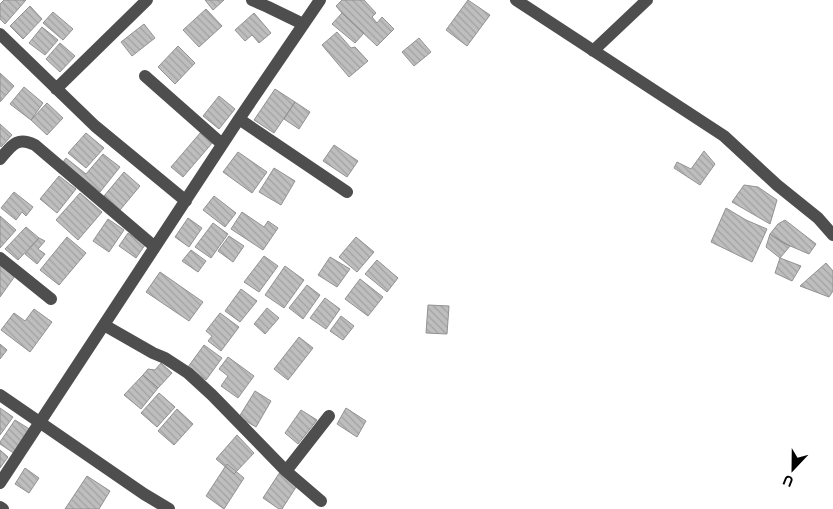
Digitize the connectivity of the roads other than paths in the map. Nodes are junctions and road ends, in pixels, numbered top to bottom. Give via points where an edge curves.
1 (147, 0) edge
2 (252, 0) edge
3 (320, 0) edge
4 (516, 0) edge
5 (647, 0) edge
6 (303, 24) junction
7 (0, 34) edge
8 (593, 51) junction
9 (145, 76) dead end
10 (56, 89) junction
11 (239, 119) junction
12 (222, 144) junction
13 (0, 159) edge
14 (347, 192) dead end
15 (186, 201) junction
16 (833, 235) edge
17 (155, 247) junction
18 (0, 258) edge
19 (51, 299) dead end
20 (104, 325) junction
21 (0, 395) edge
22 (329, 416) dead end
23 (41, 423) junction
24 (286, 471) junction
25 (0, 483) edge
26 (321, 501) dead end
27 (169, 509) edge

1 - 10 street
2 - 6 street
3 - 6 street
4 - 8 street
5 - 8 street
6 - 11 street
7 - 10 street
8 - 16 street via 724,136
9 - 12 street
10 - 15 street via 95,126
11 - 12 street
11 - 14 street
12 - 15 street
13 - 17 street via 10,146 18,142 26,140 36,145
15 - 17 street
17 - 20 street
18 - 19 street
20 - 23 street
20 - 24 street via 188,373
21 - 23 street
22 - 24 street
23 - 25 street
23 - 27 street
24 - 26 street

